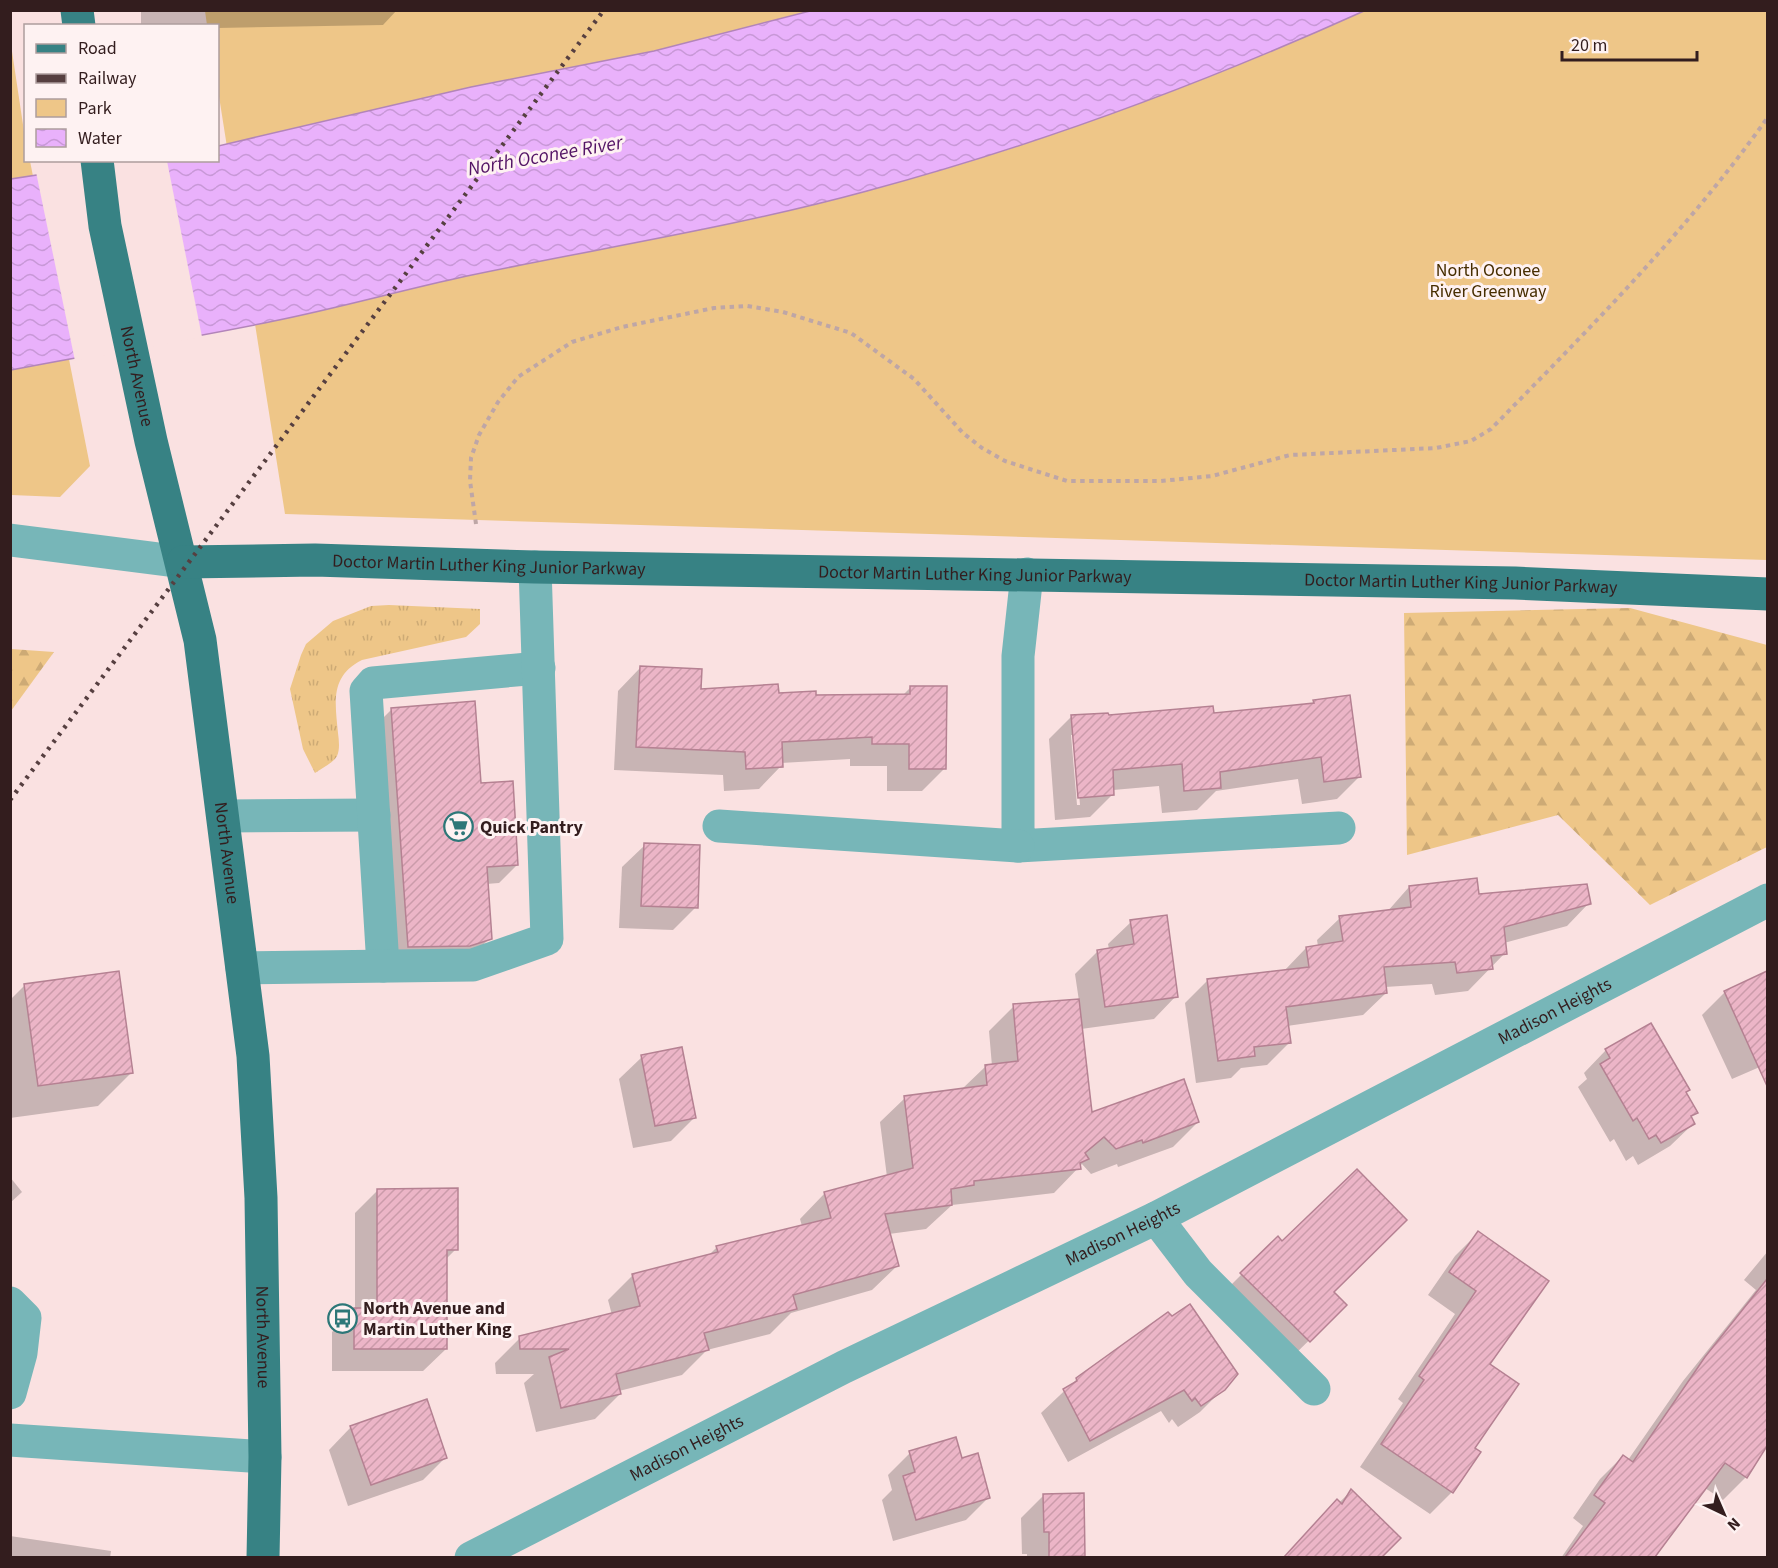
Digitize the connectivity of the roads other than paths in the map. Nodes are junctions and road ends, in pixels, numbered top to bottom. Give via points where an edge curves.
1 (96, 162) edge
2 (10, 540) edge
3 (183, 562) junction
4 (536, 567) junction
5 (1027, 574) junction
6 (1767, 594) edge
7 (539, 668) junction
8 (374, 815) junction
9 (223, 816) junction
10 (718, 826) dead end
11 (1339, 828) dead end
12 (1018, 846) junction
13 (1767, 900) edge
14 (383, 966) junction
15 (242, 968) junction
16 (1156, 1218) junction
17 (10, 1303) edge
18 (1314, 1389) dead end
19 (10, 1393) edge
20 (10, 1440) edge
21 (265, 1457) junction
22 (263, 1557) edge
23 (471, 1557) edge

1 - 3 main road, North Avenue via 105,226 151,441
2 - 3 street
3 - 4 main road, Doctor Martin Luther King Junior Parkway via 315,560
3 - 9 main road, North Avenue via 200,640
4 - 5 main road, Doctor Martin Luther King Junior Parkway
4 - 7 street
5 - 6 main road, Doctor Martin Luther King Junior Parkway via 1515,583
5 - 12 street via 1018,656
7 - 8 street via 373,683 366,692
7 - 14 street via 547,939 473,964
8 - 9 street
8 - 14 street
9 - 15 main road, North Avenue
10 - 12 street
11 - 12 street
13 - 16 street, Madison Heights
14 - 15 street
15 - 21 main road, North Avenue via 253,1056 261,1198
16 - 18 street via 1198,1273
16 - 23 street, Madison Heights via 844,1367
17 - 19 street via 25,1318
20 - 21 street
21 - 22 main road, North Avenue

